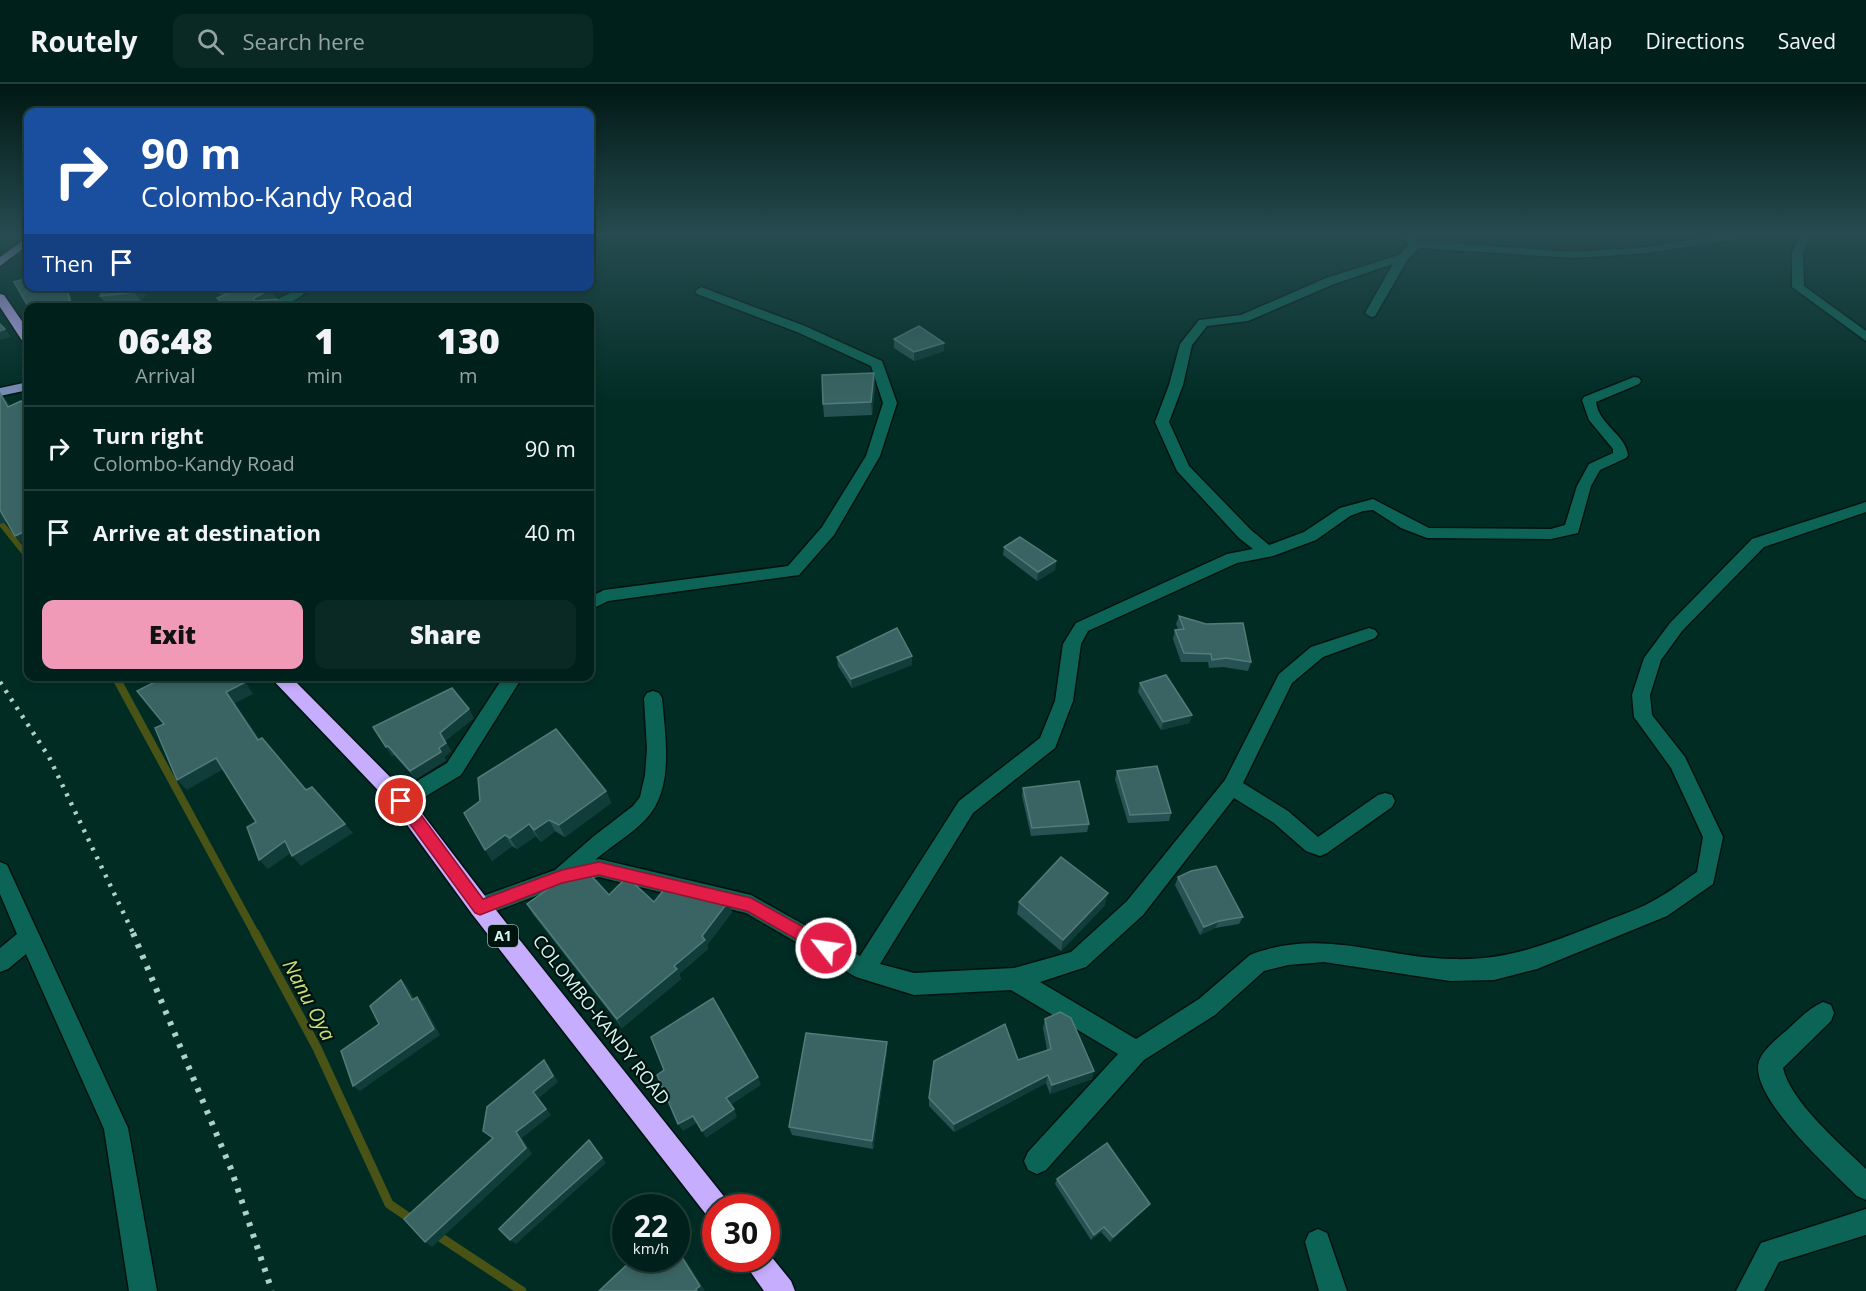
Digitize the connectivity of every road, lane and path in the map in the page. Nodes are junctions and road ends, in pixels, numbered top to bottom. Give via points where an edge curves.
1 (1307, 290) edge
2 (1384, 290) edge
3 (1803, 290) edge
4 (300, 291) edge
5 (701, 291) dead end
6 (0, 298) edge
7 (278, 303) edge
8 (1371, 313) dead end
9 (24, 333) edge
10 (1866, 337) edge
11 (1634, 381) dead end
12 (24, 387) edge
13 (0, 392) edge
14 (1866, 507) edge
15 (1267, 552) junction
16 (594, 602) edge
17 (1369, 634) dead end
18 (283, 681) edge
19 (511, 681) edge
20 (653, 698) dead end
21 (1232, 786) junction
22 (401, 801) junction
23 (1385, 801) dead end
24 (0, 871) edge
25 (562, 877) junction
26 (480, 908) junction
27 (30, 938) junction
28 (0, 962) edge
29 (864, 970) junction
30 (1014, 979) junction
31 (1823, 1013) dead end
32 (1136, 1052) junction
33 (1036, 1161) dead end
34 (1866, 1187) edge
35 (706, 1194) edge
36 (1866, 1222) edge
37 (1318, 1242) dead end
38 (767, 1272) edge
39 (143, 1291) edge
40 (781, 1291) edge
41 (1333, 1291) edge
42 (1750, 1291) edge

1 - 15 street via 1244,318 1203,323 1186,344 1162,422 1182,468
2 - 8 street
3 - 10 street
4 - 7 street
5 - 16 street via 801,329 877,364 890,403 873,456 828,531 793,571 604,596
6 - 9 highway
11 - 15 street via 1589,400 1593,416 1620,448 1621,455 1594,467 1584,486 1572,529 1551,534 1427,532 1373,504 1345,512 1310,536
12 - 13 main road
14 - 32 street via 1758,543 1676,627 1653,658 1641,695 1642,717 1677,763 1713,837 1706,877 1659,909 1537,959 1494,969 1450,970 1324,952 1258,962 1207,1007
15 - 29 street via 1233,558 1082,627 1072,644 1064,701 1048,743 966,807
17 - 21 street via 1317,652 1286,679
18 - 22 highway, COLOMBO-KANDY ROAD / A1
19 - 22 street via 454,769
20 - 25 street via 656,741 649,801
21 - 23 street via 1320,847
21 - 30 street via 1135,908 1078,960
22 - 26 highway, COLOMBO-KANDY ROAD / A1
24 - 27 street
25 - 26 street
25 - 29 street via 599,868 751,905
26 - 35 highway, COLOMBO-KANDY ROAD / A1
27 - 28 street
27 - 39 street via 116,1128
29 - 30 street via 914,984
30 - 32 street
31 - 34 street via 1770,1065 1775,1087 1817,1139
32 - 33 street
36 - 42 street via 1770,1252
37 - 41 street
38 - 40 highway

